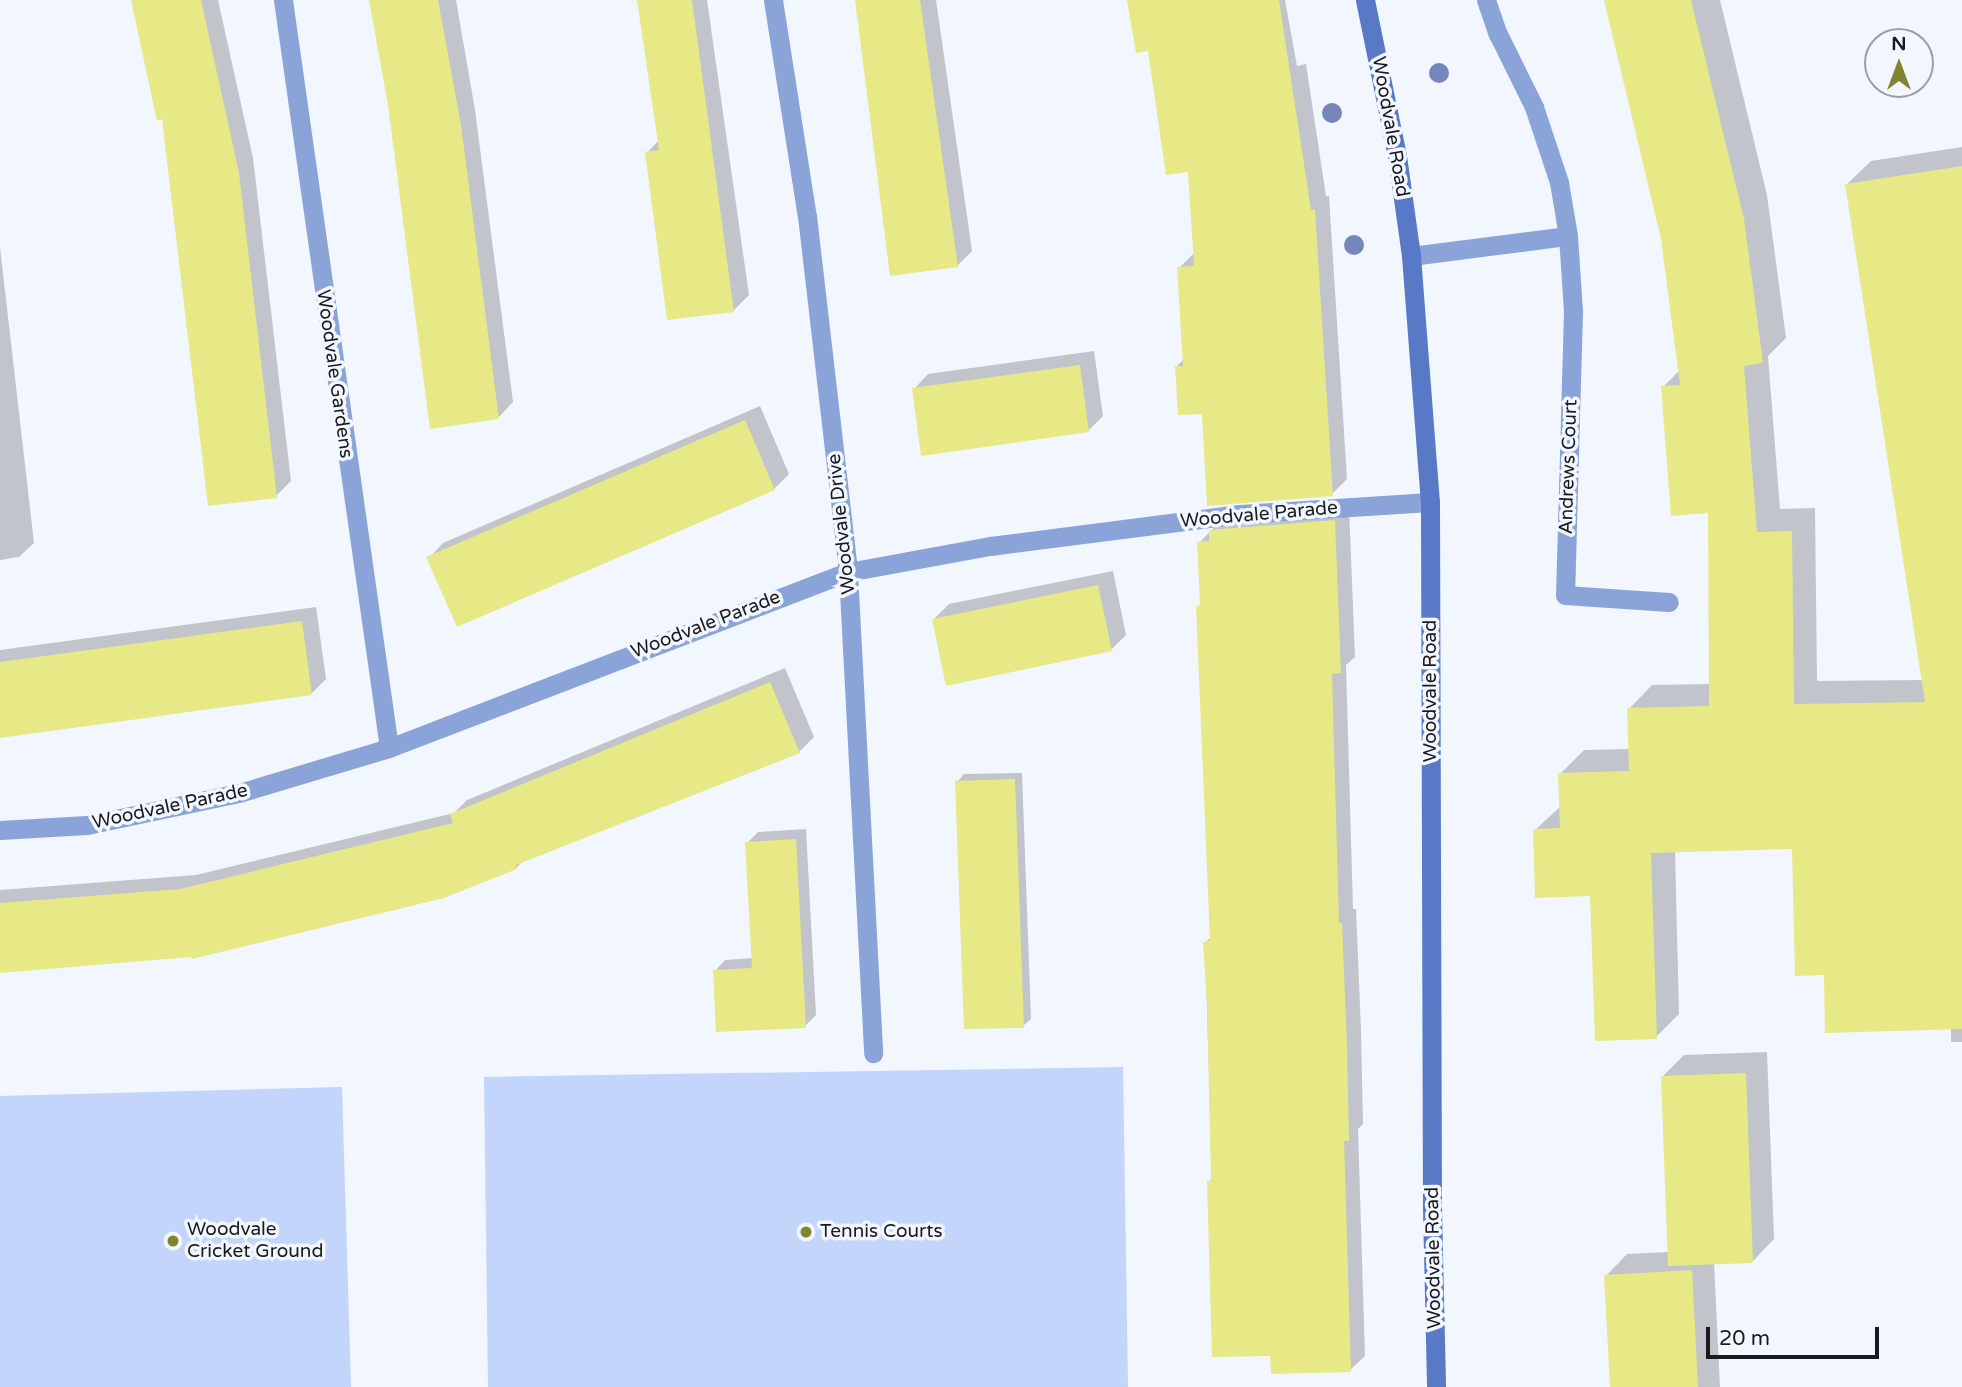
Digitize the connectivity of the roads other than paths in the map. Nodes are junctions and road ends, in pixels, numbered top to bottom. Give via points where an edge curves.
1 (283, 0) edge
2 (774, 0) edge
3 (1365, 0) edge
4 (1486, 0) edge
5 (1569, 236) junction
6 (1411, 256) junction
7 (1430, 502) junction
8 (848, 572) junction
9 (1669, 602) dead end
10 (388, 748) junction
11 (0, 830) edge
12 (873, 1052) dead end
13 (1436, 1387) edge

1 - 10 street, Woodvale Gardens
2 - 8 street, Woodvale Drive via 807,216
3 - 6 main road, Woodvale Road via 1397,156
4 - 5 street, Andrews Court via 1534,107 1559,182
5 - 6 street
5 - 9 street, Andrews Court via 1573,311 1565,595
6 - 7 main road, Woodvale Road
7 - 8 street, Woodvale Parade via 1240,514 990,546
7 - 13 main road, Woodvale Road
8 - 10 street, Woodvale Parade
8 - 12 street, Woodvale Drive
10 - 11 street, Woodvale Parade via 226,796 87,825

